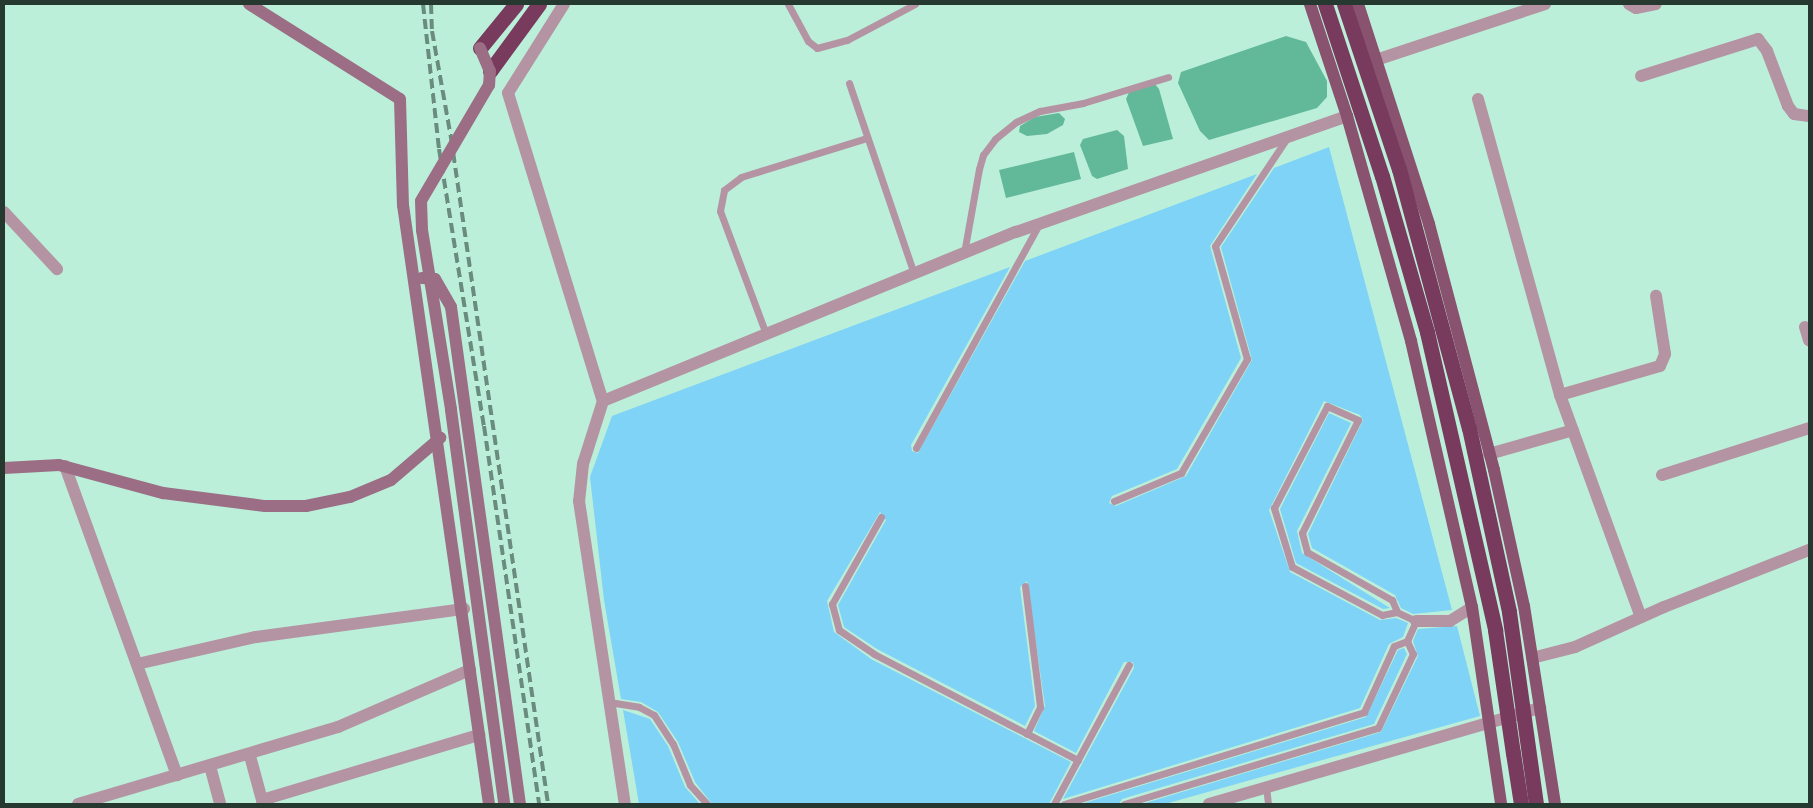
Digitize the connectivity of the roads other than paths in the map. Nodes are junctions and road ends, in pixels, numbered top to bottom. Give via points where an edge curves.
1 (249, 4) edge
2 (516, 4) edge
3 (539, 4) edge
4 (564, 4) edge
5 (788, 4) edge
6 (915, 4) edge
7 (1310, 4) edge
8 (1325, 4) edge
9 (1344, 4) edge
10 (1358, 4) edge
11 (1544, 4) edge
12 (1629, 4) edge
13 (1656, 4) edge
14 (480, 48) joint
15 (1378, 59) junction
16 (490, 71) junction
17 (1641, 76) dead end
18 (1168, 77) dead end
19 (849, 83) dead end
20 (1478, 99) dead end
21 (1347, 116) junction
22 (1809, 116) edge
23 (1288, 136) junction
24 (867, 138) junction
25 (4, 212) edge
26 (1040, 223) junction
27 (964, 253) junction
28 (57, 269) dead end
29 (914, 274) junction
30 (414, 277) junction
31 (1656, 296) dead end
32 (1806, 327) dead end
33 (766, 334) junction
34 (1809, 340) edge
35 (1560, 395) junction
36 (603, 401) junction
37 (1809, 428) edge
38 (1573, 430) junction
39 (440, 438) junction
40 (916, 448) dead end
41 (1489, 454) junction
42 (65, 466) junction
43 (4, 468) edge
44 (1662, 475) dead end
45 (1114, 501) dead end
46 (881, 517) dead end
47 (1809, 550) edge
48 (1025, 586) dead end
49 (1472, 607) junction
50 (464, 610) junction
51 (1397, 612) junction
52 (1640, 617) junction
53 (1416, 621) junction
54 (1407, 640) junction
55 (1532, 658) junction
56 (137, 664) junction
57 (1129, 665) dead end
58 (470, 670) junction
59 (610, 702) junction
60 (1540, 708) junction
61 (1489, 721) junction
62 (1027, 734) junction
63 (479, 735) junction
64 (250, 756) junction
65 (1078, 760) junction
66 (210, 766) junction
67 (178, 775) junction
68 (1266, 787) junction
69 (262, 802) edge
70 (78, 804) edge
71 (220, 804) edge
72 (489, 804) edge
73 (504, 804) edge
74 (520, 804) edge
75 (625, 804) edge
76 (707, 804) edge
77 (1054, 804) edge
78 (1064, 804) edge
79 (1124, 804) edge
80 (1209, 804) edge
81 (1268, 804) edge
82 (1501, 804) edge
83 (1521, 804) edge
84 (1536, 804) edge
85 (1555, 804) edge

1 - 30 street via 400,99 403,206
2 - 14 highway
3 - 16 highway
4 - 36 street via 508,93
5 - 6 lane via 808,41 817,48 847,40
7 - 21 main road
8 - 83 highway, bridge via 1382,176 1427,332 1495,630
9 - 84 highway, bridge via 1399,169 1469,428 1508,612
10 - 15 main road
11 - 15 street
12 - 13 street via 1645,8
14 - 16 street, bridge
15 - 41 main road via 1435,243
16 - 73 street, bridge via 489,85 480,106 430,184 422,210 428,282 451,410
17 - 22 street via 1758,39 1767,51 1788,106 1794,114
18 - 27 lane via 1083,103 1040,111 1016,122 995,139 981,162
19 - 24 lane
20 - 35 street
21 - 23 street
21 - 49 main road via 1411,341
23 - 26 street
23 - 45 lane via 1215,246 1247,359 1181,473
24 - 29 lane
24 - 33 lane via 741,177 724,190 720,211
25 - 28 street
26 - 27 street
26 - 40 lane
27 - 29 street
29 - 33 street
30 - 39 street
30 - 74 street via 435,279 444,288 451,307
31 - 35 street via 1666,354 1660,366
32 - 34 street
33 - 36 street
35 - 38 street
36 - 59 street via 582,464 578,501
37 - 44 street
38 - 41 street
38 - 52 street
39 - 42 street via 390,480 350,497 306,506 265,506 163,493
39 - 50 street
41 - 55 main road via 1524,606
42 - 43 street via 39,464
42 - 56 street
46 - 62 lane via 832,604 839,630 874,654
47 - 52 street
48 - 62 lane via 1040,707
49 - 53 street via 1450,622
49 - 61 main road
50 - 56 street via 256,637
50 - 58 street
51 - 51 lane via 1382,615 1292,567 1274,508 1327,406 1358,420 1302,533 1308,552 1392,600
51 - 53 lane
52 - 55 street via 1575,647
53 - 54 lane
54 - 78 lane via 1394,646 1364,712
54 - 79 lane via 1413,654 1378,728
55 - 60 main road
56 - 67 street
57 - 65 lane
58 - 63 street
58 - 64 street via 338,727
59 - 75 street
59 - 76 lane via 639,707 654,716 673,744 690,785
60 - 61 street
60 - 85 main road
61 - 68 street
61 - 82 main road
62 - 65 lane
63 - 69 street
63 - 72 street
64 - 66 street
64 - 69 street
65 - 77 lane
66 - 67 street
66 - 71 street
67 - 70 street
68 - 80 street
68 - 81 lane

